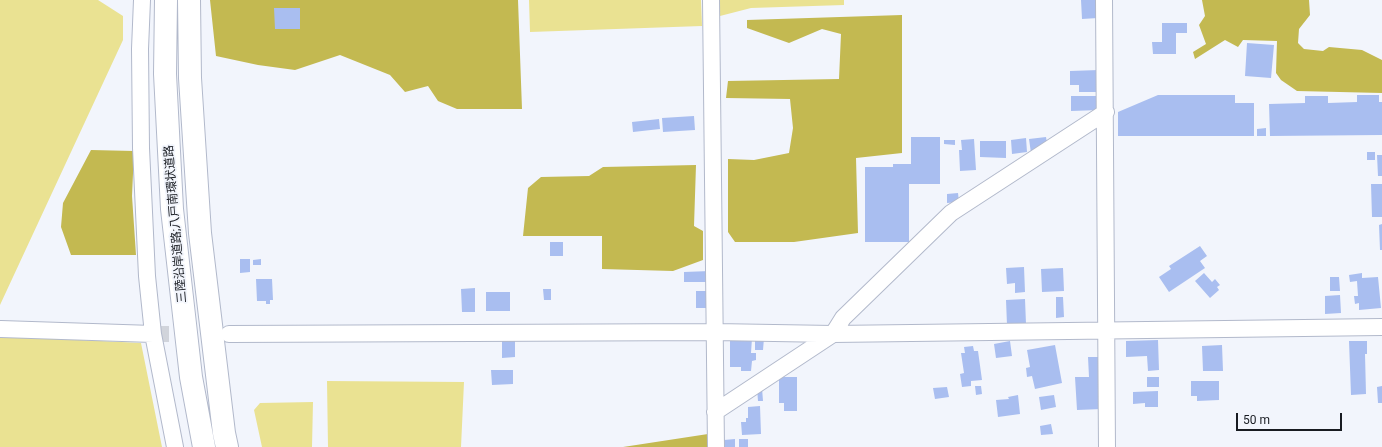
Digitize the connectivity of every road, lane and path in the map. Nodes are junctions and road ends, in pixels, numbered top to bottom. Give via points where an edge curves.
1 (142, 0) edge
2 (166, 0) edge
3 (189, 0) edge
4 (711, 0) edge
5 (1104, 0) edge
6 (1106, 112) junction
7 (1382, 327) edge
8 (1, 329) edge
9 (1107, 331) junction
10 (715, 332) junction
11 (153, 334) junction
12 (229, 334) tunnel mouth
13 (833, 334) junction
14 (715, 412) junction
15 (175, 447) edge
16 (204, 447) edge
17 (227, 447) edge
18 (716, 447) edge
19 (1107, 447) edge

1 - 11 street via 141,148 147,276
2 - 16 highway, 三陸沿岸道路;八戸南環状道路 via 165,74 172,209 190,377
3 - 17 highway, 三陸沿岸道路;八戸南環状道路 via 190,78 200,233
4 - 10 street
5 - 6 street
6 - 9 street
6 - 13 street via 951,213 843,318
7 - 9 street
8 - 11 street
9 - 13 street
9 - 19 street
10 - 12 street
10 - 13 street
10 - 14 street
11 - 15 street
13 - 14 street
14 - 18 street

